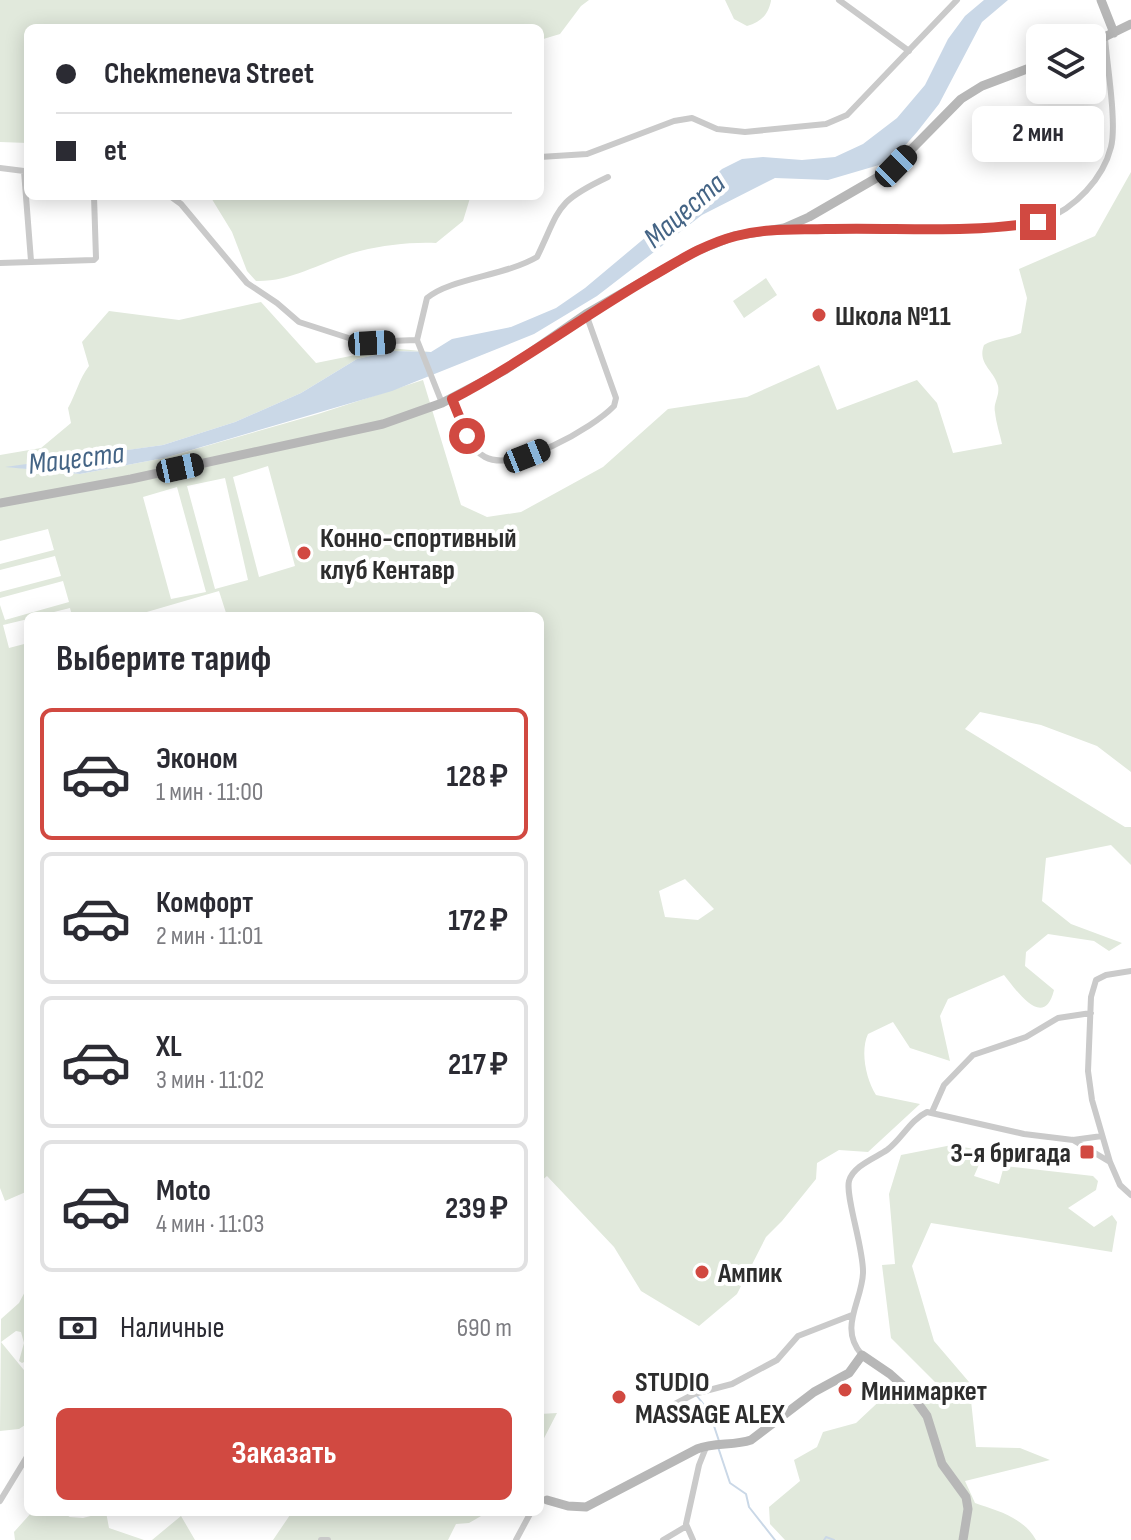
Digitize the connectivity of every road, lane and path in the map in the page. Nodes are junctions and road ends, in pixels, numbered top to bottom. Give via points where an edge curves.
1 (839, 0) edge
2 (957, 0) edge
3 (1101, 0) edge
4 (1131, 24) edge
5 (1109, 35) junction
6 (1106, 36) edge
7 (909, 51) junction
8 (1026, 70) edge
9 (544, 157) edge
10 (0, 168) edge
11 (24, 171) edge
12 (608, 177) dead end
13 (28, 200) edge
14 (94, 200) edge
15 (176, 200) edge
16 (784, 228) junction
17 (31, 261) junction
18 (0, 263) edge
19 (586, 314) junction
20 (418, 344) junction
21 (452, 399) junction
22 (442, 403) junction
23 (0, 503) edge
24 (1131, 971) edge
25 (1091, 1013) junction
26 (932, 1112) junction
27 (1102, 1136) junction
28 (1073, 1140) junction
29 (1110, 1162) junction
30 (1131, 1195) edge
31 (852, 1315) junction
32 (862, 1355) junction
33 (673, 1405) dead end
34 (707, 1445) junction
35 (24, 1462) edge
36 (0, 1501) edge
37 (544, 1502) edge
38 (529, 1516) edge
39 (685, 1527) junction
40 (321, 1540) edge
41 (328, 1540) edge
42 (516, 1540) edge
43 (663, 1540) edge
44 (693, 1540) edge
45 (963, 1540) edge

1 - 7 street
2 - 7 street
3 - 5 main road
4 - 5 main road
5 - 6 main road
5 - 16 street via 1112,146 1084,194 1060,212 1009,226
7 - 9 street via 837,121 745,132 717,129 692,118 587,154
8 - 16 main road via 972,91 892,169
10 - 11 street
12 - 20 street via 567,199 537,257 427,298
13 - 17 street
14 - 17 street via 96,258
15 - 20 street via 247,283 299,322 372,343
16 - 19 main road via 716,242
17 - 18 street
19 - 21 main road
19 - 21 street via 616,398 614,406 593,422 536,453 495,461 472,446
20 - 22 street
21 - 22 main road
22 - 23 main road via 383,424
24 - 25 street via 1096,980
25 - 26 street via 1058,1018 1026,1037 973,1055 944,1085
25 - 27 street via 1089,1085
26 - 28 street
26 - 31 street via 915,1119 894,1145 849,1180 863,1270
27 - 28 street
27 - 29 street
28 - 29 street
29 - 30 street
31 - 32 street via 850,1333
31 - 33 street via 798,1336 777,1360 732,1384
32 - 34 main road via 849,1373 814,1392 759,1436
32 - 45 main road via 909,1391 927,1416 942,1464 966,1497
34 - 37 main road via 586,1507
34 - 39 street
35 - 36 street
38 - 42 street
39 - 43 street
39 - 44 street
40 - 41 street

